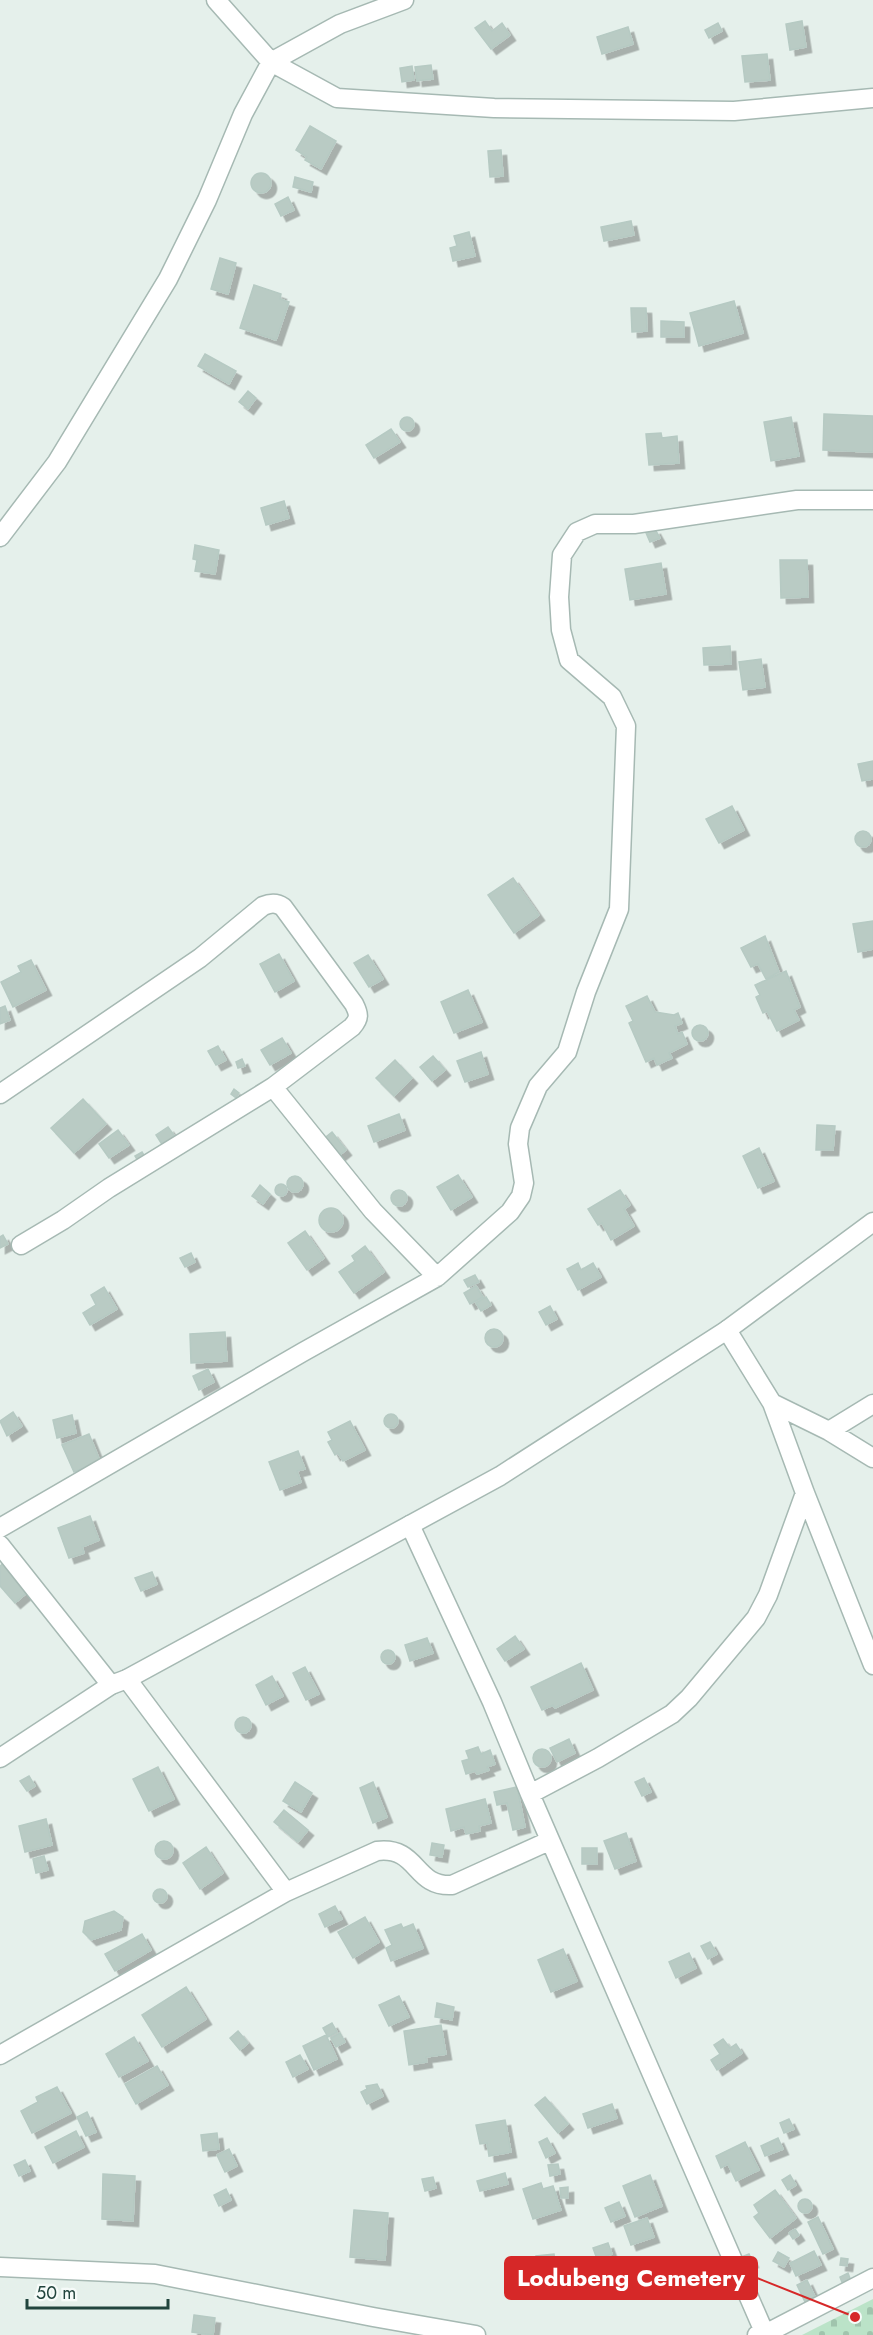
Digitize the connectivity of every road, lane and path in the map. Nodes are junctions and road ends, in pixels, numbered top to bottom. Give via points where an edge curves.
1 (216, 0) edge
2 (404, 0) edge
3 (271, 62) junction
4 (873, 98) edge
5 (873, 500) edge
6 (0, 537) edge
7 (273, 1087) junction
8 (0, 1094) edge
9 (873, 1222) edge
10 (21, 1245) dead end
11 (437, 1277) junction
12 (727, 1330) junction
13 (772, 1403) junction
14 (873, 1404) edge
15 (828, 1431) junction
16 (873, 1458) edge
17 (805, 1494) junction
18 (410, 1525) junction
19 (0, 1528) edge
20 (0, 1545) edge
21 (873, 1665) edge
22 (119, 1682) junction
23 (0, 1758) edge
24 (530, 1794) junction
25 (549, 1841) junction
26 (286, 1892) junction
27 (0, 2055) edge
28 (0, 2266) edge
29 (873, 2278) edge
30 (761, 2334) edge
31 (476, 2335) edge

1 - 3 street
2 - 3 street via 340,24
3 - 4 street via 337,98 494,108 734,111
3 - 6 street via 168,279 57,462
5 - 11 street via 797,500 634,524 595,524 577,532 562,555 561,630 569,660 612,697 626,726 619,909 567,1052 538,1086 520,1128 518,1144 524,1183 521,1196 510,1212
7 - 8 street via 352,1027 359,1014 277,903 262,906 200,958
7 - 10 street
7 - 11 street via 373,1211
9 - 12 street
11 - 19 street
12 - 13 street
12 - 18 street via 500,1476
13 - 15 street
13 - 17 street
14 - 15 street
15 - 16 street
17 - 21 street
17 - 24 street via 756,1618 689,1698 672,1714 608,1753
18 - 22 street
18 - 24 street
20 - 22 street
22 - 23 street
22 - 26 street
24 - 25 street
25 - 26 street via 452,1885 426,1880 410,1860 387,1850
25 - 30 street
26 - 27 street
28 - 31 street via 155,2274
29 - 30 street

